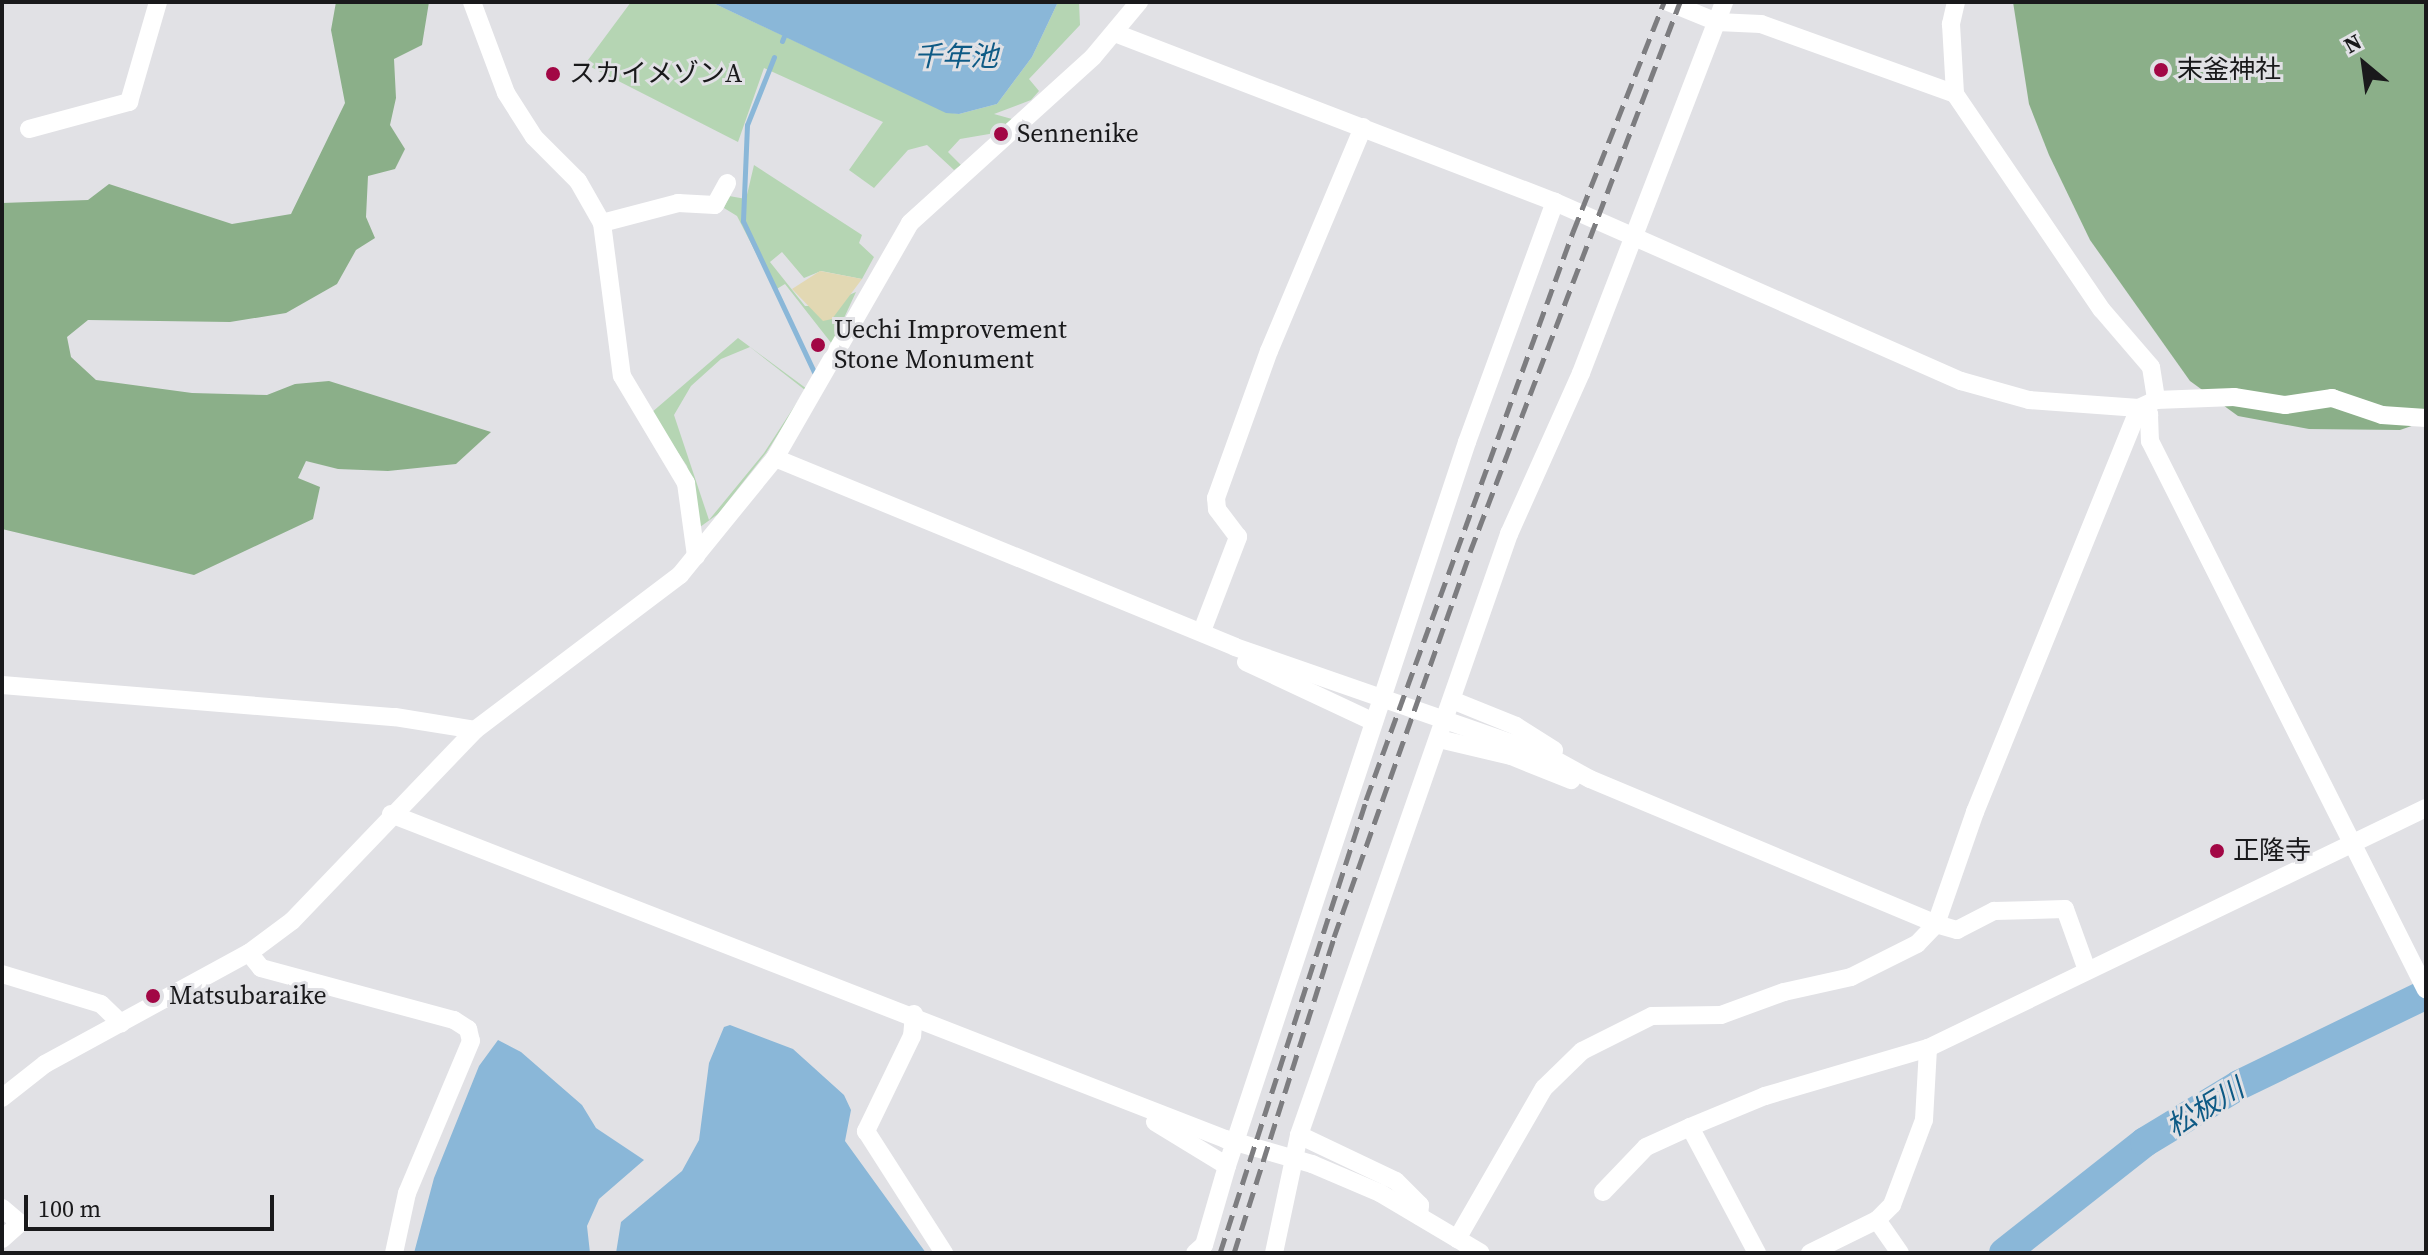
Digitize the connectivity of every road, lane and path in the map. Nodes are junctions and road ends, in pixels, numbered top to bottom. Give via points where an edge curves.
1 (158, 2) edge
2 (472, 2) edge
3 (1139, 2) edge
4 (1668, 2) edge
5 (1724, 2) edge
6 (1956, 2) edge
7 (1714, 20) junction
8 (1115, 33) junction
9 (1955, 94) junction
10 (1363, 127) junction
11 (29, 129) dead end
12 (727, 183) dead end
13 (1556, 203) junction
14 (602, 223) junction
15 (1626, 234) junction
16 (2147, 404) junction
17 (2426, 418) edge
18 (775, 458) junction
19 (696, 556) junction
20 (1202, 631) junction
21 (1235, 647) junction
22 (2, 685) edge
23 (1452, 700) junction
24 (1374, 722) junction
25 (475, 730) junction
26 (1439, 739) junction
27 (1590, 779) junction
28 (2426, 808) edge
29 (391, 814) junction
30 (2355, 845) junction
31 (1936, 924) junction
32 (249, 953) junction
33 (2087, 970) junction
34 (2, 974) edge
35 (2425, 988) edge
36 (914, 1014) junction
37 (121, 1023) junction
38 (1928, 1048) junction
39 (1115, 1097) junction
40 (2, 1098) edge
41 (1690, 1127) junction
42 (1299, 1135) junction
43 (1227, 1166) junction
44 (1603, 1192) dead end
45 (2, 1208) edge
46 (1419, 1216) junction
47 (1877, 1220) junction
48 (2, 1239) edge
49 (1457, 1239) junction
50 (394, 1253) edge
51 (944, 1253) edge
52 (1195, 1253) edge
53 (1274, 1253) edge
54 (1481, 1253) edge
55 (1757, 1253) edge
56 (1810, 1253) edge
57 (1900, 1253) edge

1 - 11 street via 129,102
2 - 14 street via 506,93 534,137 578,181
3 - 8 street
4 - 7 street
5 - 7 street
6 - 9 street via 1951,24
7 - 9 street via 1761,24
7 - 15 street
8 - 10 street
8 - 18 street via 910,223
9 - 16 street via 1996,147 2031,210 2102,310 2151,367
10 - 13 street
10 - 20 street via 1269,351 1216,498 1217,509 1238,537
12 - 14 street via 715,205 678,203
13 - 15 street
13 - 24 street
14 - 19 street via 622,376 686,483
15 - 16 street via 1961,381 2029,400
15 - 23 street via 1581,373 1509,534
16 - 17 street via 2234,397 2285,405 2332,398 2382,415
16 - 30 street via 2150,441
16 - 31 street via 1975,812
18 - 19 street
18 - 20 street
19 - 25 street via 680,575
20 - 21 street
21 - 24 street via 1232,655
21 - 27 street via 1455,721 1548,756
22 - 25 street via 395,717
23 - 26 street
23 - 27 street via 1516,726
24 - 43 street
25 - 29 street
26 - 27 street via 1511,756 1584,785
26 - 42 street
27 - 31 street
28 - 30 street
29 - 32 street via 292,921
29 - 36 street
30 - 33 street
30 - 35 street
31 - 33 street via 1957,930 1994,911 2065,909
31 - 49 street via 1917,944 1851,977 1784,992 1721,1015 1652,1016 1582,1051 1544,1088
32 - 37 street
32 - 50 street via 261,968 454,1020 468,1029 471,1041 407,1193
33 - 38 street
34 - 37 street via 101,1004
36 - 39 street
36 - 51 street via 912,1036 866,1131
37 - 40 street via 45,1064
38 - 41 street via 1765,1096
38 - 47 street via 1924,1120 1892,1205
39 - 43 street
39 - 46 street via 1225,1139 1312,1164
41 - 44 street via 1646,1147
41 - 55 street
42 - 46 street via 1396,1181 1420,1205
42 - 53 street
43 - 52 street via 1204,1245
45 - 48 street via 20,1223
46 - 49 street
47 - 56 street
47 - 57 street
49 - 54 street

